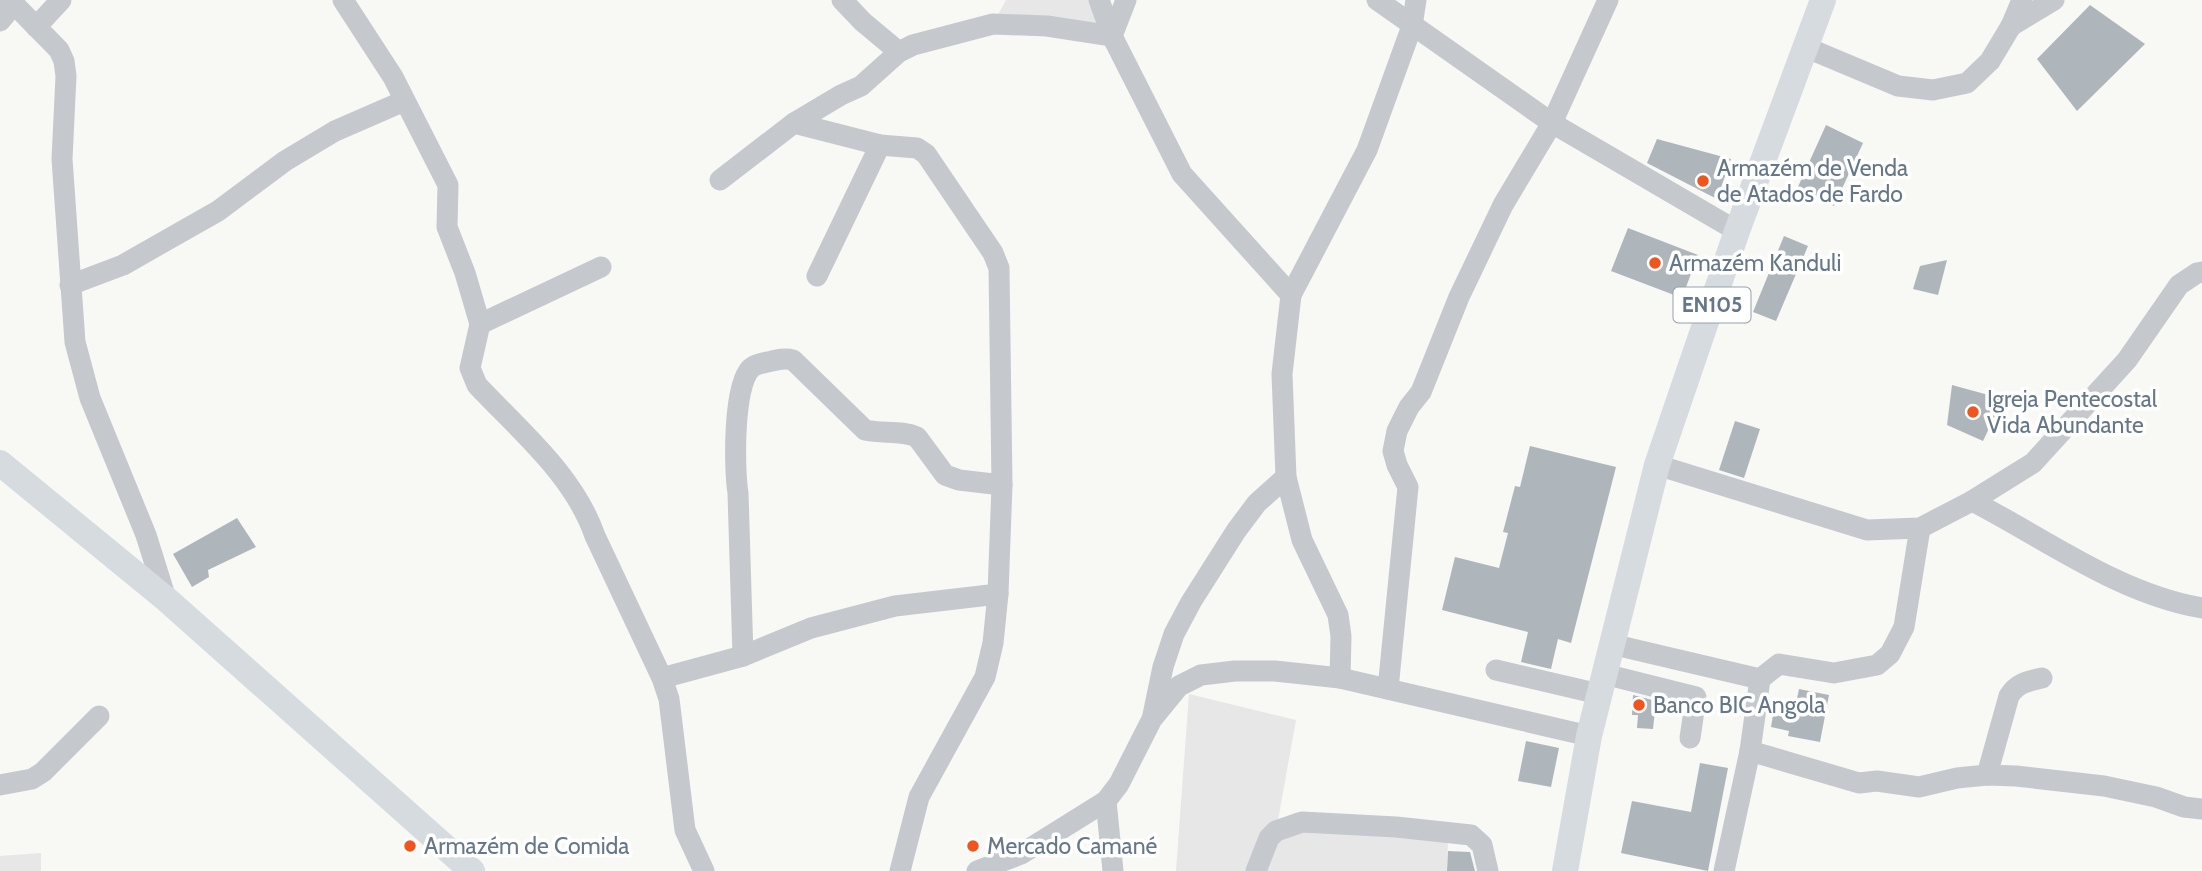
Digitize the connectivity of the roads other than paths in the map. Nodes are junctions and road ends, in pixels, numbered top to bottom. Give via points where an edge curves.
1 (61, 0) edge
2 (343, 0) edge
3 (842, 0) edge
4 (1099, 0) edge
5 (1126, 0) edge
6 (1377, 0) edge
7 (1416, 0) edge
8 (1608, 0) edge
9 (1823, 0) edge
10 (2022, 0) edge
11 (2054, 0) edge
12 (12, 2) edge
13 (0, 21) edge
14 (1412, 26) junction
15 (2011, 26) junction
16 (36, 27) junction
17 (1112, 36) junction
18 (1805, 47) junction
19 (899, 52) junction
20 (404, 101) junction
21 (1552, 122) junction
22 (794, 123) junction
23 (880, 145) junction
24 (720, 180) dead end
25 (1737, 231) junction
26 (601, 267) dead end
27 (2202, 272) edge
28 (817, 276) dead end
29 (70, 285) junction
30 (1291, 295) junction
31 (480, 324) junction
32 (0, 463) edge
33 (1657, 465) junction
34 (1286, 477) junction
35 (1002, 485) junction
36 (1972, 501) junction
37 (1920, 528) junction
38 (998, 594) junction
39 (166, 598) junction
40 (2202, 608) edge
41 (1611, 644) junction
42 (743, 656) junction
43 (1496, 670) dead end
44 (662, 678) junction
45 (1340, 678) junction
46 (2042, 678) dead end
47 (1760, 679) junction
48 (1601, 684) junction
49 (1388, 689) junction
50 (99, 716) dead end
51 (1152, 719) junction
52 (1589, 736) junction
53 (1690, 738) dead end
54 (1750, 751) junction
55 (1987, 775) junction
56 (0, 785) edge
57 (1106, 801) junction
58 (2202, 809) edge
59 (472, 871) edge
60 (704, 871) edge
61 (900, 871) edge
62 (977, 871) edge
63 (1114, 871) edge
64 (1256, 871) edge
65 (1488, 871) edge
66 (1565, 871) edge
67 (1724, 871) edge

1 - 16 street
2 - 20 street
3 - 19 street
4 - 17 street
5 - 17 street
6 - 14 street
7 - 14 street
8 - 21 street
9 - 18 main road, EN105
10 - 15 street
11 - 15 street
12 - 13 street
12 - 16 street
14 - 21 street
14 - 30 street via 1367,150
15 - 18 street via 1990,61 1967,83 1933,90 1898,86
16 - 29 street via 59,50 66,76 62,159
17 - 19 street via 993,24
17 - 30 street via 1182,174
18 - 25 main road, EN105
19 - 22 street via 861,86
20 - 29 street via 335,131 218,211 123,265
20 - 31 street via 448,185 447,227
21 - 25 street
21 - 49 street via 1503,205 1421,392 1397,431 1393,451 1408,487
22 - 23 street
22 - 24 street
23 - 28 street
23 - 35 street via 917,148 926,154 999,268
25 - 33 main road, EN105
26 - 31 street
27 - 36 street via 2179,285 2127,360 2033,463
29 - 39 street via 75,342 90,398 146,535
30 - 34 street via 1282,374
31 - 44 street via 472,377 570,485
32 - 39 main road
33 - 37 street via 1867,530
33 - 41 main road, EN105
34 - 45 street via 1302,540 1338,615
34 - 51 street via 1257,503 1191,602 1174,634
35 - 38 street
35 - 42 street via 945,475 911,435 865,430 793,360 758,364 745,375 734,469
36 - 37 street
36 - 40 street via 2136,589
37 - 47 street via 1904,627 1890,654 1877,665 1834,673 1779,664
38 - 42 street via 895,606 811,628
38 - 61 street via 985,677 919,797
39 - 59 main road
41 - 47 street
41 - 48 main road, EN105
42 - 44 street
43 - 48 street
44 - 60 street via 669,699 685,830
45 - 49 street
45 - 51 street via 1275,671 1201,675 1179,686
46 - 55 street via 2024,681 2009,696
47 - 54 street
48 - 52 main road, EN105
48 - 53 street via 1696,697
49 - 52 street
50 - 56 street via 43,772 32,779
51 - 57 street
52 - 66 main road, EN105
54 - 55 street via 1859,783 1919,787
54 - 67 street
55 - 58 street via 2104,786
57 - 62 street via 1021,854
57 - 63 street
64 - 65 street via 1269,838 1302,822 1471,835 1482,845

